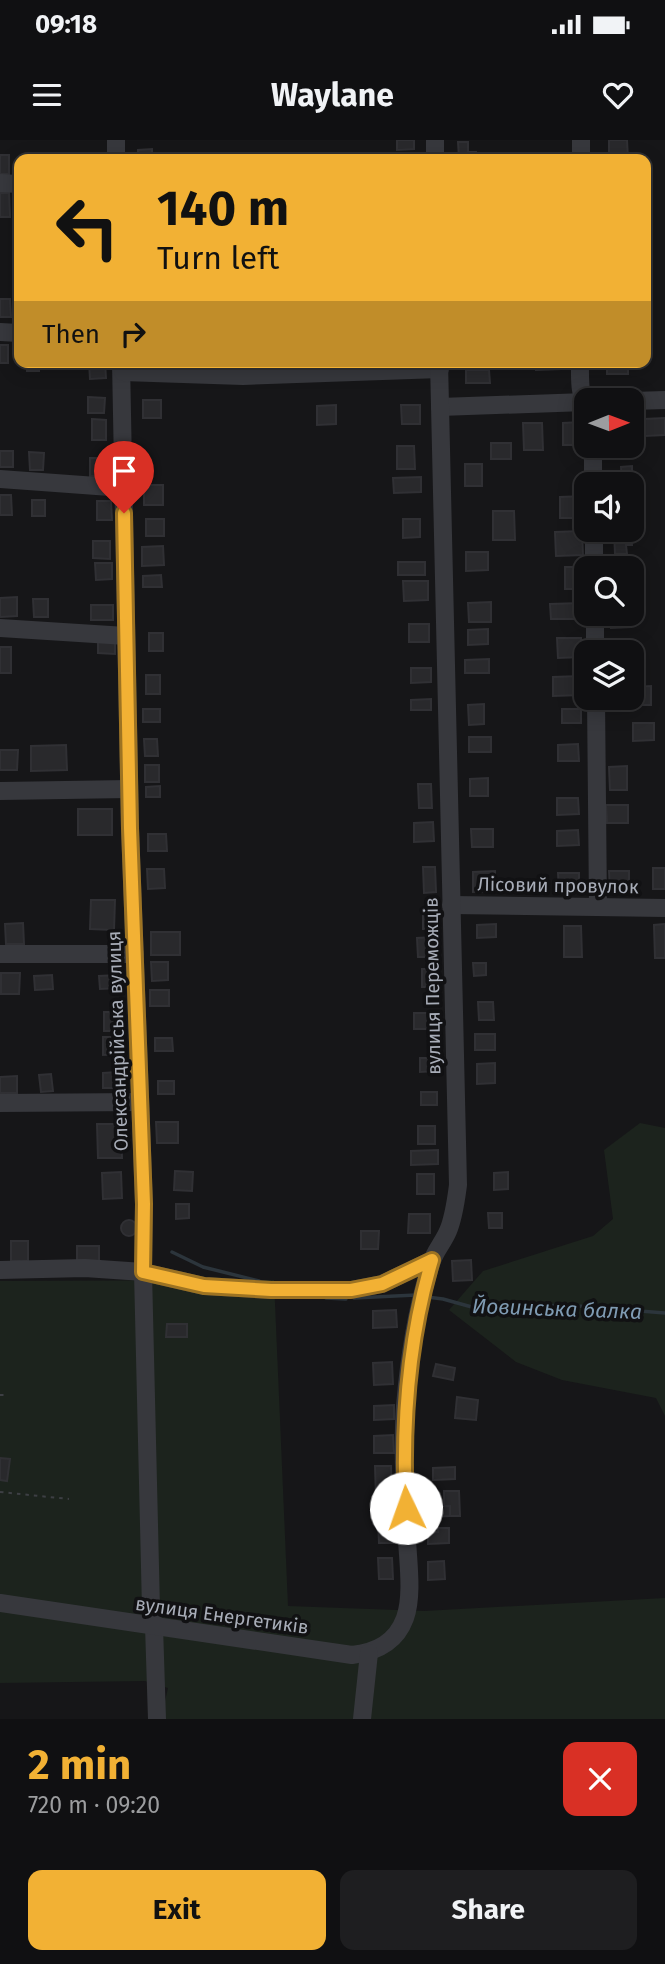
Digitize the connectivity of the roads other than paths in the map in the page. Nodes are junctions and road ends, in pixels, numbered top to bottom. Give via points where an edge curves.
1 (122, 368) edge
2 (135, 368) edge
3 (401, 368) edge
4 (440, 368) edge
5 (580, 368) edge
6 (580, 388) edge
7 (665, 400) edge
8 (644, 401) edge
9 (574, 404) edge
10 (440, 407) junction
11 (0, 479) edge
12 (124, 488) junction
13 (0, 628) edge
14 (125, 636) junction
15 (596, 710) edge
16 (130, 789) junction
17 (0, 791) edge
18 (451, 905) junction
19 (598, 907) junction
20 (665, 908) edge
21 (0, 954) edge
22 (135, 954) junction
23 (140, 1102) junction
24 (0, 1104) edge
25 (432, 1260) junction
26 (0, 1270) edge
27 (143, 1272) junction
28 (0, 1603) edge
29 (154, 1626) junction
30 (369, 1653) junction
31 (157, 1719) edge
32 (362, 1719) edge

1 - 12 street, Олександрійська вулиця
2 - 3 street via 243,376
4 - 10 street, вулиця Переможців
5 - 6 street
7 - 8 street
9 - 10 street
10 - 18 street, вулиця Переможців
11 - 12 street
12 - 14 street, Олександрійська вулиця
13 - 14 street
14 - 16 street, Олександрійська вулиця
15 - 19 street
16 - 17 street
16 - 22 street, Олександрійська вулиця
18 - 19 street, Лісовий провулок
18 - 25 street, вулиця Переможців via 458,1185 448,1231
19 - 20 street, Лісовий провулок
21 - 22 street
22 - 23 street, Олександрійська вулиця
23 - 24 street
23 - 27 street, Олександрійська вулиця
25 - 27 street via 382,1284 351,1290 204,1286
25 - 30 street, вулиця Переможців via 416,1323 405,1406 406,1617 398,1633
26 - 27 street
27 - 29 street, Олександрійська вулиця
28 - 29 street, вулиця Енергетиків
29 - 30 street, вулиця Енергетиків via 352,1655
29 - 31 street, Олександрійська вулиця
30 - 32 street

